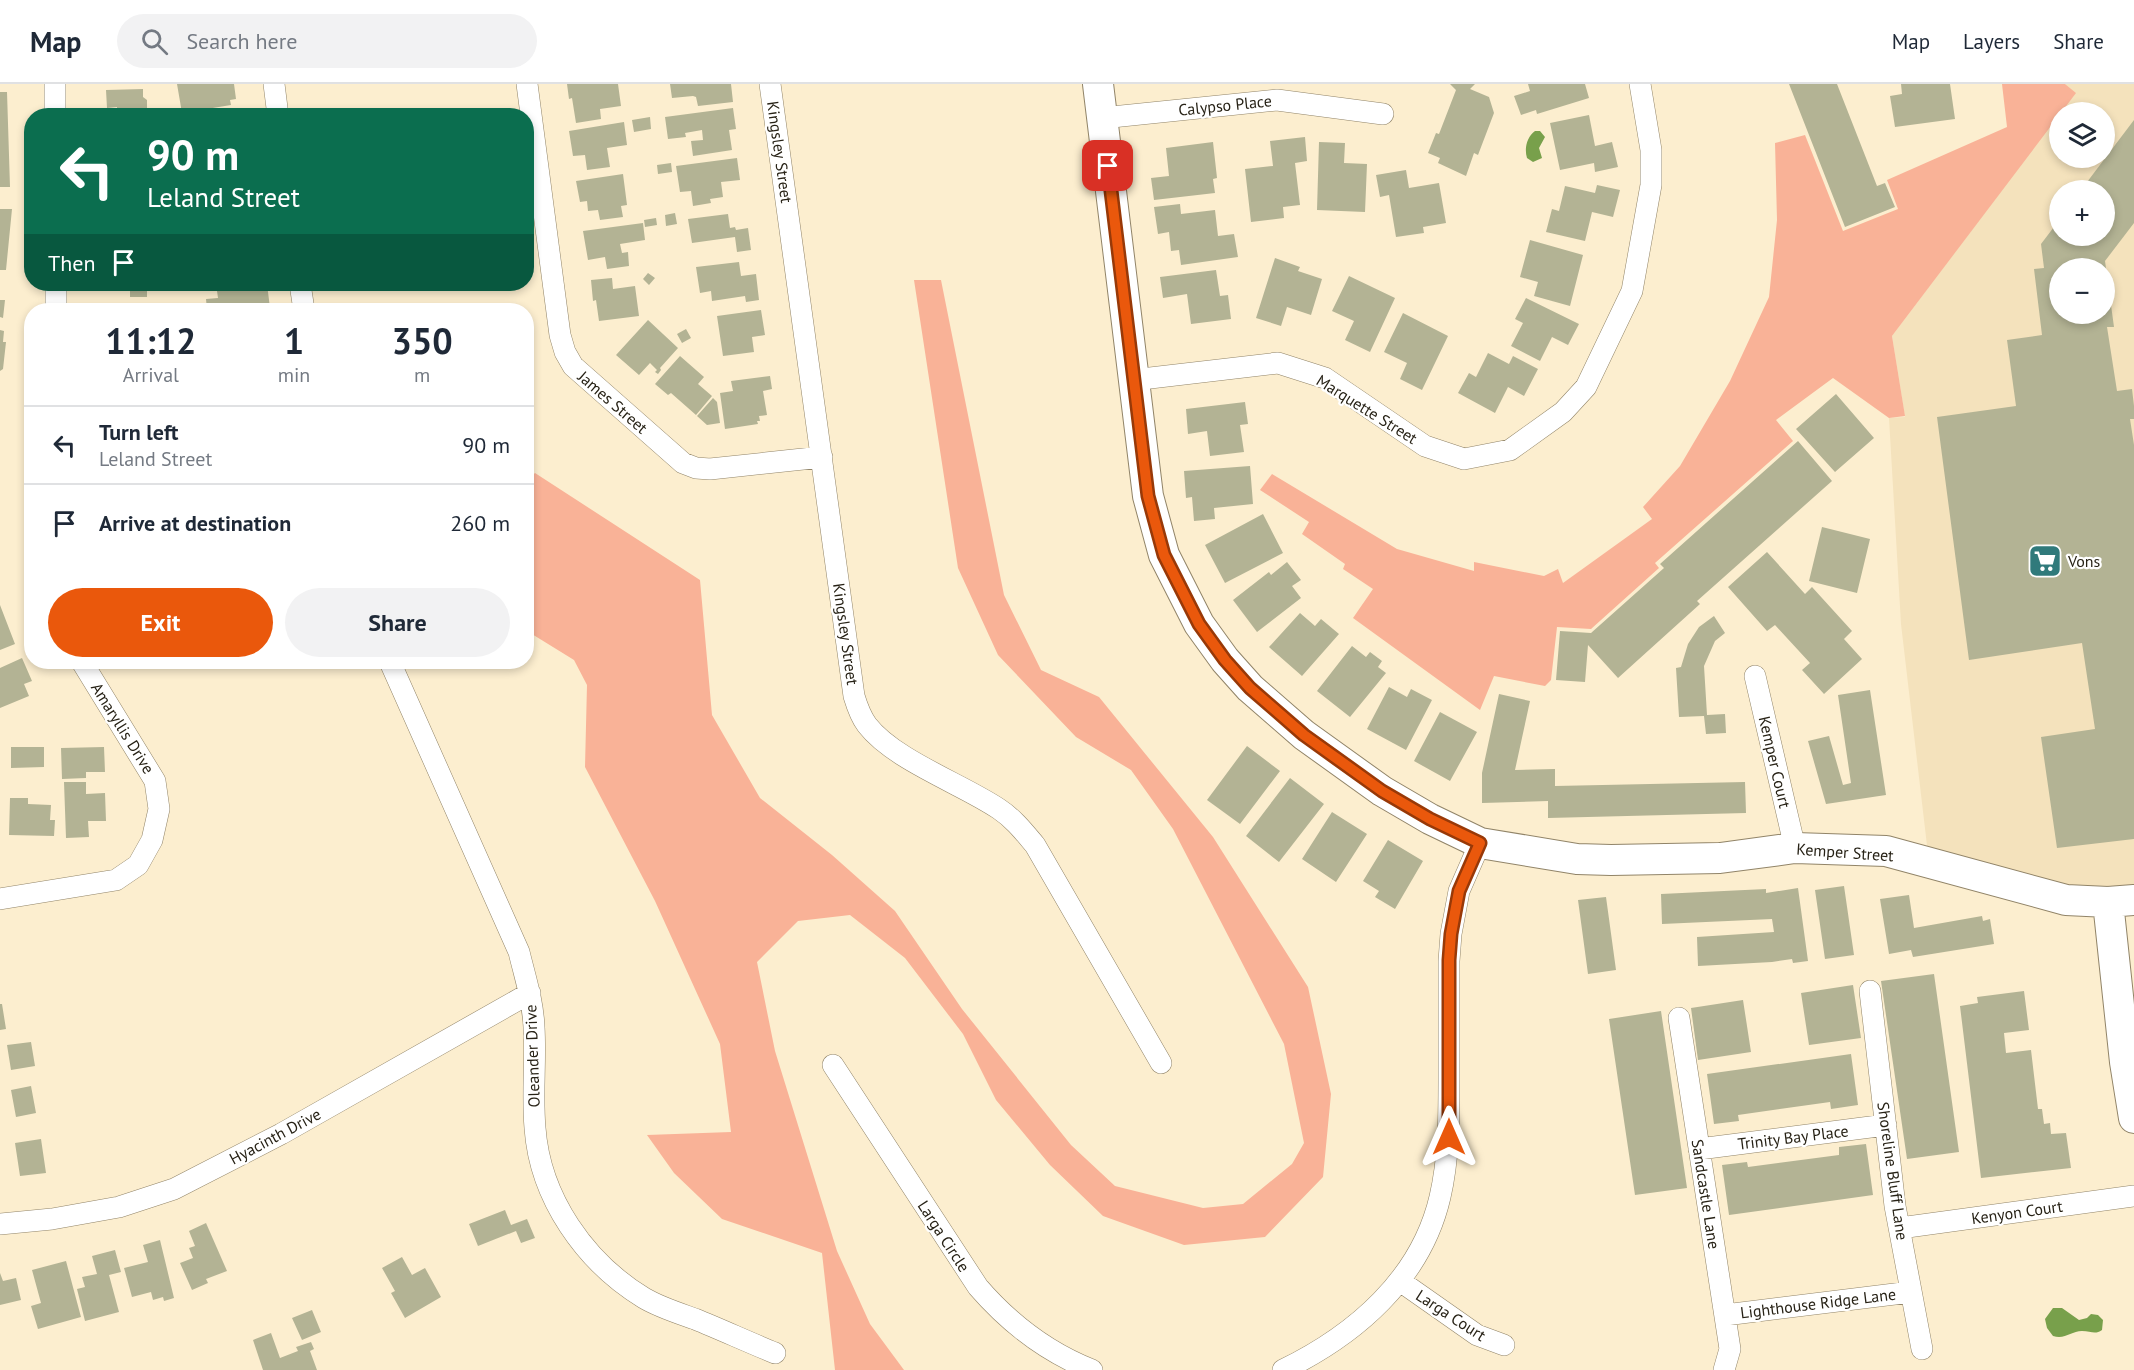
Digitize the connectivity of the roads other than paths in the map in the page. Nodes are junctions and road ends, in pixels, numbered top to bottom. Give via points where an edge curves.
1 (55, 84) edge
2 (274, 84) edge
3 (527, 84) edge
4 (770, 84) edge
5 (1098, 84) edge
6 (1640, 84) edge
7 (55, 108) edge
8 (277, 108) edge
9 (530, 108) edge
10 (1383, 114) dead end
11 (1102, 118) junction
12 (534, 137) edge
13 (1133, 380) junction
14 (822, 457) junction
15 (85, 669) edge
16 (393, 669) edge
17 (1755, 676) dead end
18 (1480, 843) junction
19 (1796, 848) junction
20 (0, 899) edge
21 (2121, 901) edge
22 (1870, 991) dead end
23 (530, 993) junction
24 (1679, 1018) dead end
25 (1161, 1063) dead end
26 (833, 1065) dead end
27 (2134, 1118) edge
28 (1886, 1125) junction
29 (1699, 1149) junction
30 (2134, 1196) edge
31 (0, 1224) edge
32 (1899, 1228) junction
33 (1400, 1281) junction
34 (1911, 1292) junction
35 (1725, 1315) junction
36 (1504, 1345) dead end
37 (1922, 1349) dead end
38 (775, 1353) dead end
39 (1092, 1370) edge
40 (1283, 1370) edge
41 (1724, 1370) edge

1 - 7 street
2 - 8 street
3 - 9 street, James Street
4 - 14 street, Kingsley Street
5 - 11 street, Kemper Street
6 - 13 street, Marquette Street via 1651,150 1651,185 1632,291 1586,387 1563,412 1510,450 1464,459 1425,446 1325,378 1278,363
10 - 11 street, Calypso Place via 1277,100
11 - 13 street, Kemper Street
12 - 14 street, James Street via 560,335 573,366 683,463 696,468
13 - 18 street, Kemper Street via 1148,496 1164,555 1199,624 1225,660 1276,713 1382,791
14 - 25 street, Kingsley Street via 859,711 867,725 901,754 1000,810 1019,825 1035,845
15 - 20 street, Amaryllis Drive via 155,781 159,809 152,840 138,865 116,880
16 - 23 street, Oleander Drive via 519,952
17 - 19 street, Kemper Court
18 - 19 street, Kemper Street via 1577,859 1720,858
18 - 33 street via 1459,891 1451,934 1449,1137 1440,1197 1428,1231
19 - 21 street, Kemper Street via 1886,851 2066,900
21 - 27 street via 2126,1062
22 - 28 street, Shoreline Bluff Lane
23 - 31 street, Hyacinth Drive via 281,1134 174,1189 119,1207
23 - 38 street, Oleander Drive via 537,1152 570,1230 612,1275 646,1300
24 - 29 street, Sandcastle Lane
26 - 39 street, Larga Circle via 978,1287 1035,1341
28 - 29 street, Trinity Bay Place
28 - 32 street, Shoreline Bluff Lane
29 - 35 street, Sandcastle Lane
30 - 32 street, Kenyon Court
32 - 34 street, Shoreline Bluff Lane
33 - 36 street, Larga Court via 1477,1335
33 - 40 street via 1347,1333
34 - 35 street, Lighthouse Ridge Lane
34 - 37 street, Shoreline Bluff Lane
35 - 41 street, Sandcastle Lane via 1730,1349

